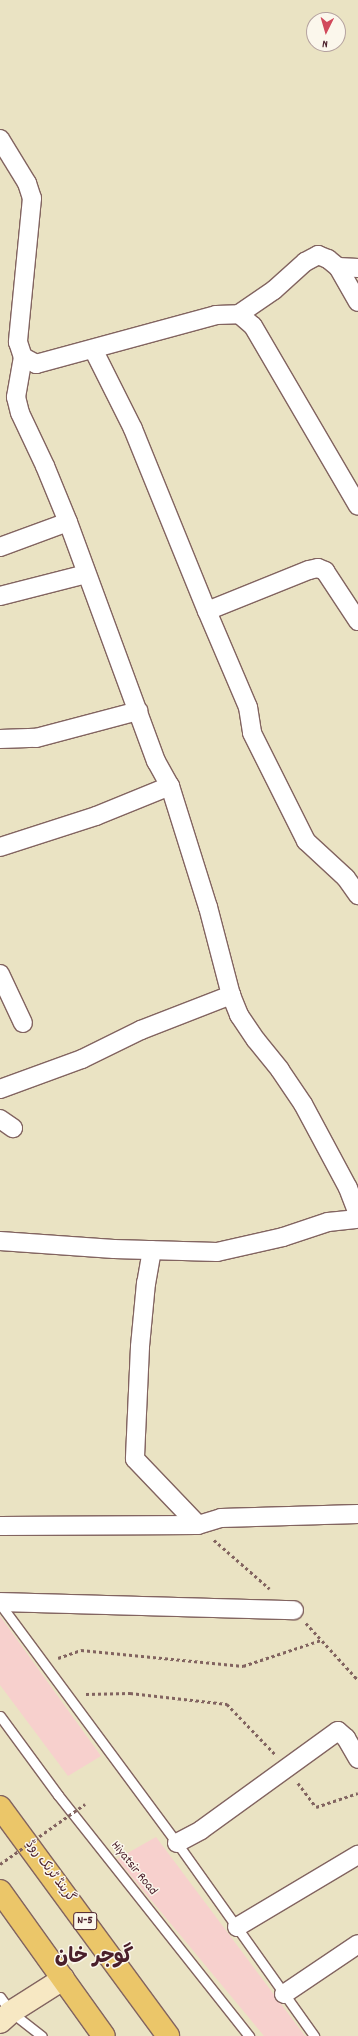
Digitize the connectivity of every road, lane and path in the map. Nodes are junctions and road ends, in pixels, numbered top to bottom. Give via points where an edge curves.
1 (0, 139) edge
2 (338, 267) junction
3 (358, 268) edge
4 (358, 302) edge
5 (239, 314) junction
6 (93, 349) junction
7 (23, 357) junction
8 (358, 506) edge
9 (68, 522) junction
10 (0, 547) edge
11 (86, 574) junction
12 (0, 596) edge
13 (206, 611) junction
14 (358, 621) edge
15 (138, 711) junction
16 (0, 739) edge
17 (170, 786) junction
18 (0, 847) edge
19 (358, 895) edge
20 (0, 974) edge
21 (231, 994) junction
22 (23, 1023) dead end
23 (0, 1089) edge
24 (358, 1214) edge
25 (358, 1219) edge
26 (0, 1241) edge
27 (152, 1250) junction
28 (358, 1514) edge
29 (198, 1525) junction
30 (0, 1526) edge
31 (0, 1603) edge
32 (294, 1610) junction
33 (321, 1640) junction
34 (43, 1662) junction
35 (358, 1680) edge
36 (67, 1695) junction
37 (0, 1716) edge
38 (358, 1759) edge
39 (287, 1768) junction
40 (358, 1793) edge
41 (85, 1804) dead end
42 (0, 1806) edge
43 (177, 1843) junction
44 (358, 1856) edge
45 (0, 1864) edge
46 (0, 1891) edge
47 (237, 1927) junction
48 (358, 1944) edge
49 (63, 1979) junction
50 (284, 1994) junction
51 (4, 2011) edge
52 (42, 2036) edge
53 (104, 2036) edge
54 (168, 2036) edge
55 (249, 2036) edge
56 (314, 2036) edge

1 - 7 street via 27,183 32,198 18,342
2 - 3 street
2 - 4 street
2 - 5 street via 318,255 305,262 274,290
5 - 6 street via 216,315
5 - 8 street via 254,326
6 - 7 street via 36,364
6 - 13 street via 133,429
7 - 9 street via 16,397 20,413
9 - 10 street
9 - 11 street
11 - 12 street
11 - 15 street
13 - 14 street via 318,568 325,571
13 - 19 street via 248,707 252,732 306,841 346,878
15 - 16 street via 36,738
15 - 17 street via 156,761
17 - 18 street via 96,816
17 - 21 street via 208,907
20 - 22 street
21 - 23 street via 141,1030 82,1059
21 - 24 street via 239,1015 280,1070 324,1142 348,1188
25 - 27 street via 328,1222 283,1237 217,1252
26 - 27 street
27 - 29 street via 140,1347 135,1459
28 - 29 street via 222,1518
29 - 30 street
29 - 32 path
31 - 32 street
31 - 34 lane
32 - 33 path
33 - 34 path via 243,1666 81,1650
33 - 35 path
34 - 36 lane
36 - 39 path via 130,1693 227,1704
36 - 43 lane
37 - 55 lane, Hiyatsir Road via 58,1795
38 - 39 street via 346,1738 338,1731
39 - 40 path via 316,1807
39 - 43 street via 201,1830
41 - 45 path, bridge
42 - 54 highway, گرینڈ ٹرنک روڈ / N-5
43 - 47 lane
44 - 47 street
46 - 49 highway
47 - 50 lane
48 - 50 street
49 - 51 main road
49 - 53 highway
50 - 56 lane
51 - 52 lane

